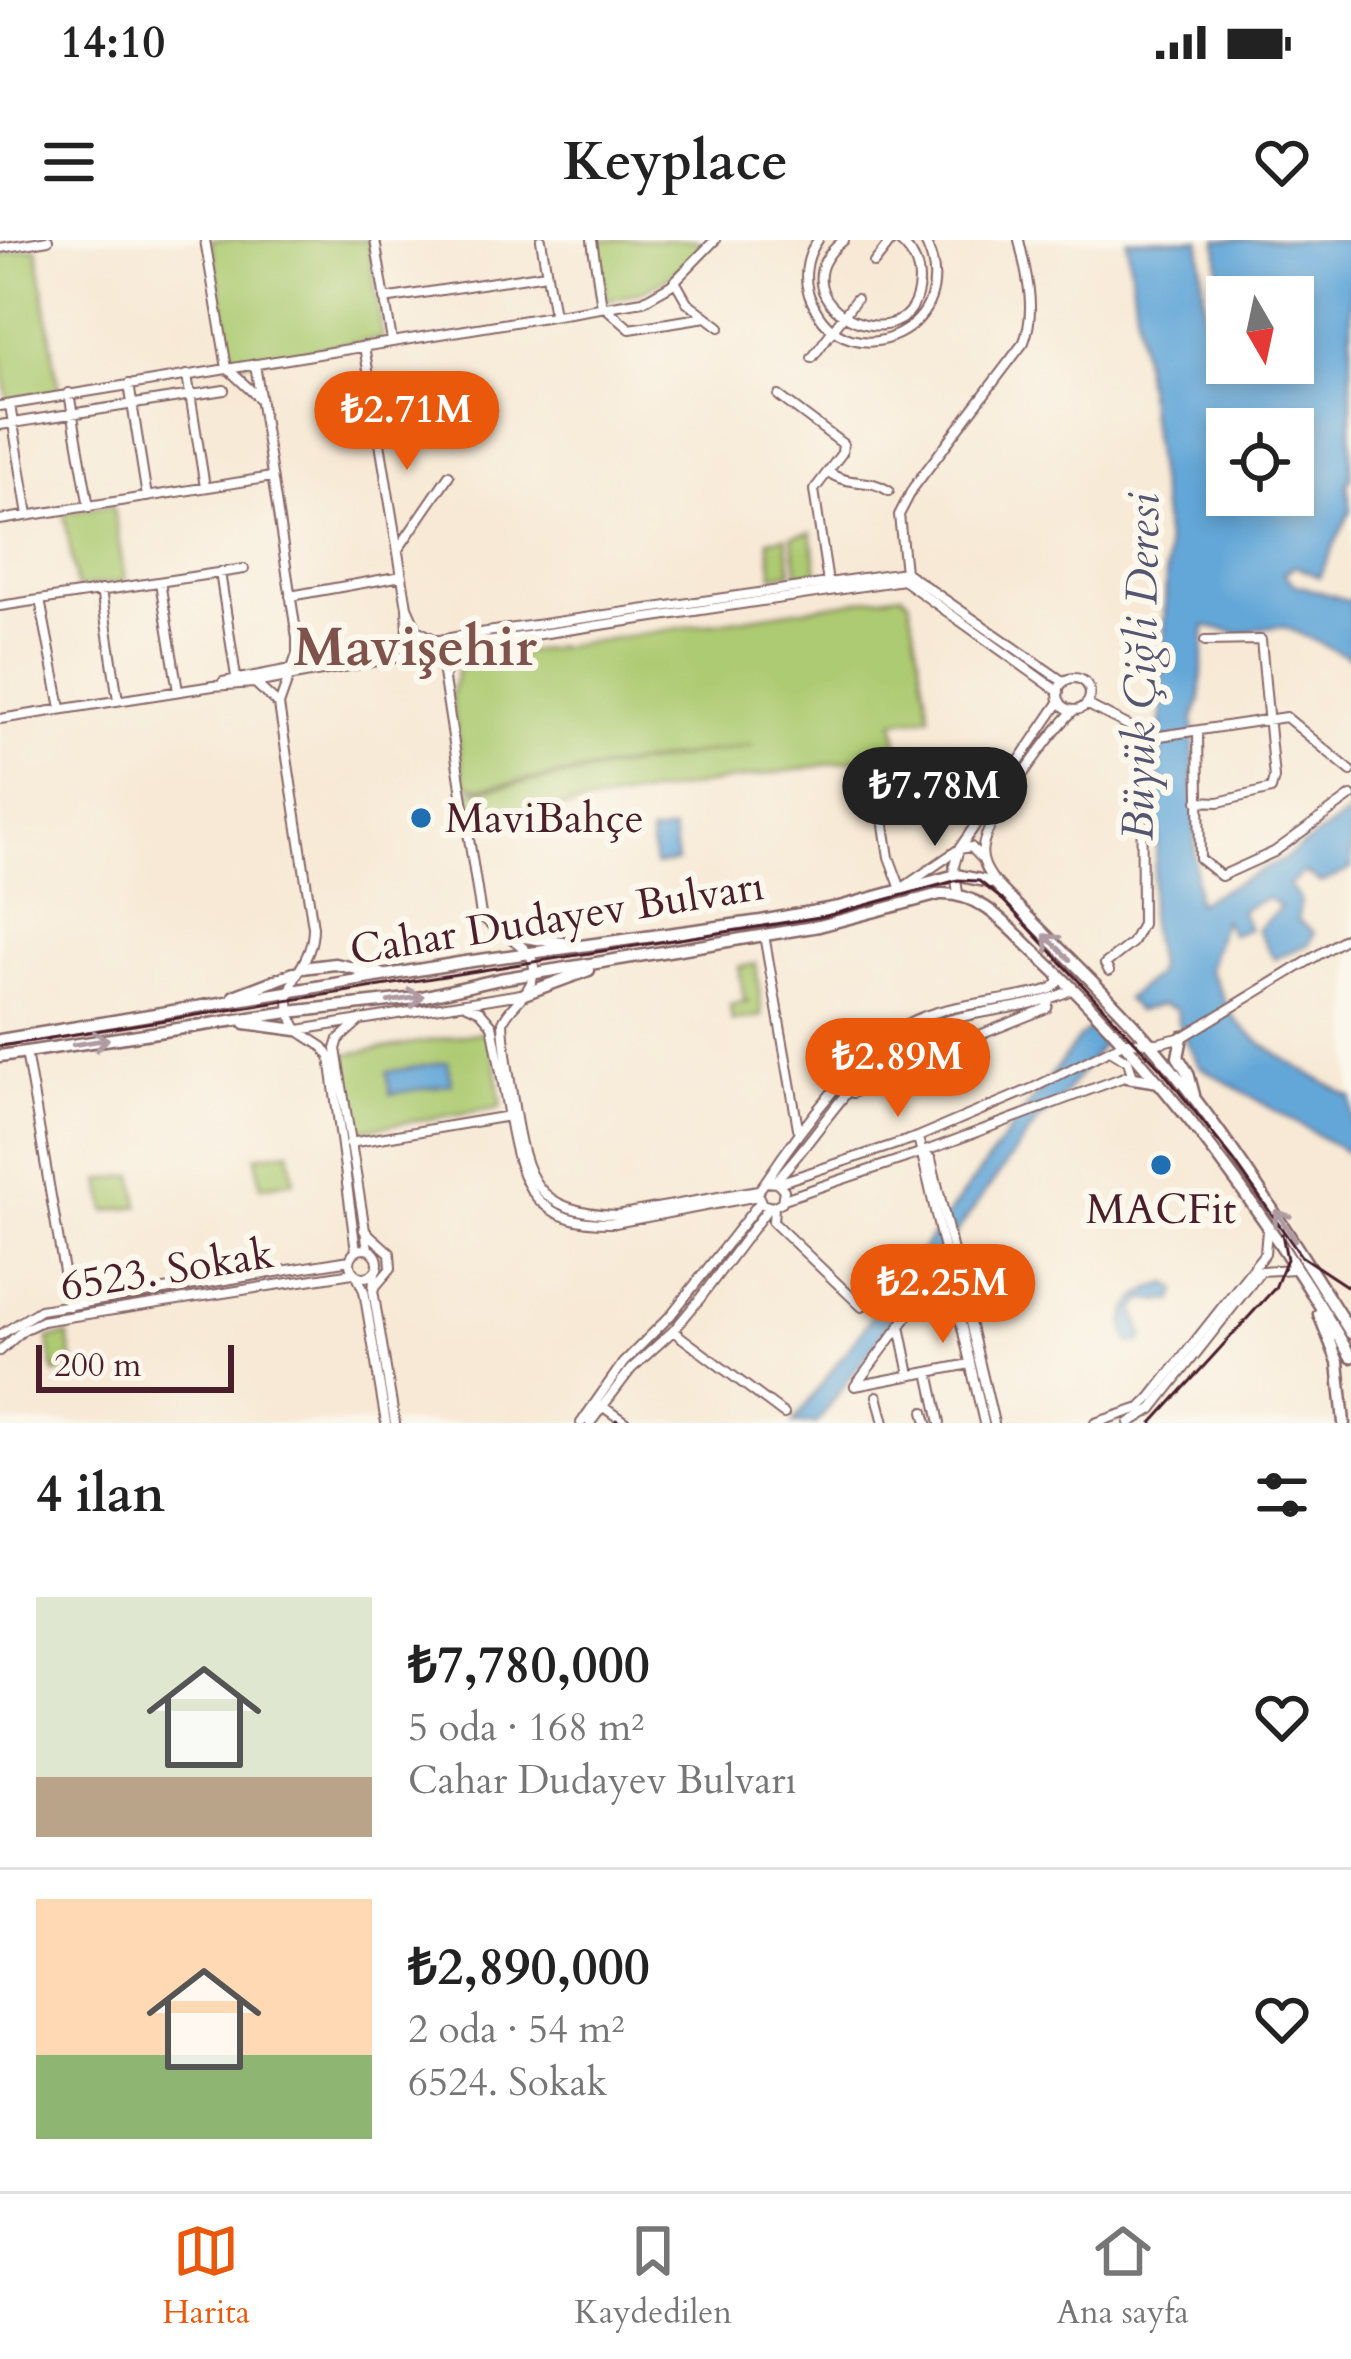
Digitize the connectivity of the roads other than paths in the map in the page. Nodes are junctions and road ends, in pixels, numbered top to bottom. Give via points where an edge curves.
1 (48, 240) edge
2 (206, 240) edge
3 (375, 240) edge
4 (541, 240) edge
5 (592, 240) edge
6 (715, 240) edge
7 (818, 240) edge
8 (844, 240) edge
9 (895, 240) edge
10 (924, 240) edge
11 (1019, 240) edge
12 (0, 248) edge
13 (874, 263) dead end
14 (546, 274) junction
15 (675, 281) junction
16 (384, 299) junction
17 (856, 299) dead end
18 (603, 307) junction
19 (554, 315) junction
20 (706, 317) junction
21 (842, 318) junction
22 (720, 327) dead end
23 (832, 329) junction
24 (392, 341) junction
25 (364, 346) junction
26 (812, 358) dead end
27 (255, 364) junction
28 (226, 368) junction
29 (187, 375) junction
30 (129, 384) junction
31 (224, 390) dead end
32 (68, 393) junction
33 (779, 396) dead end
34 (190, 397) junction
35 (260, 400) junction
36 (133, 404) junction
37 (5, 405) edge
38 (72, 414) junction
39 (13, 423) junction
40 (0, 425) edge
41 (828, 472) junction
42 (449, 475) dead end
43 (272, 477) junction
44 (205, 488) junction
45 (889, 491) dead end
46 (147, 497) junction
47 (89, 507) junction
48 (28, 515) junction
49 (0, 520) edge
50 (398, 550) junction
51 (244, 568) dead end
52 (220, 572) junction
53 (402, 576) junction
54 (904, 577) junction
55 (160, 582) junction
56 (828, 583) junction
57 (101, 590) junction
58 (290, 596) junction
59 (40, 600) junction
60 (0, 606) edge
61 (407, 607) junction
62 (406, 620) junction
63 (1205, 641) dead end
64 (439, 645) junction
65 (466, 645) junction
66 (414, 651) junction
67 (386, 652) junction
68 (291, 671) junction
69 (236, 677) junction
70 (444, 677) junction
71 (1064, 682) junction
72 (254, 683) junction
73 (213, 686) junction
74 (178, 691) junction
75 (1059, 696) junction
76 (118, 700) junction
77 (279, 704) junction
78 (1086, 704) junction
79 (61, 708) junction
80 (1074, 710) junction
81 (0, 719) edge
82 (1268, 720) junction
83 (1141, 731) junction
84 (1196, 732) junction
85 (874, 762) dead end
86 (1351, 771) edge
87 (1351, 796) edge
88 (1198, 801) junction
89 (959, 849) junction
90 (983, 860) junction
91 (956, 875) junction
92 (995, 883) junction
93 (902, 890) junction
94 (958, 893) junction
95 (1351, 934) edge
96 (512, 935) junction
97 (764, 935) junction
98 (608, 944) junction
99 (528, 956) junction
100 (633, 958) junction
101 (298, 970) junction
102 (1109, 971) dead end
103 (532, 974) junction
104 (1058, 974) junction
105 (386, 976) junction
106 (1073, 988) junction
107 (288, 993) junction
108 (524, 994) junction
109 (1049, 1000) junction
110 (465, 1004) junction
111 (179, 1012) junction
112 (290, 1012) junction
113 (358, 1022) junction
114 (182, 1027) junction
115 (297, 1030) junction
116 (1181, 1037) junction
117 (0, 1040) edge
118 (1148, 1040) junction
119 (1125, 1042) junction
120 (1111, 1050) junction
121 (26, 1052) junction
122 (0, 1056) edge
123 (1126, 1077) junction
124 (1160, 1082) junction
125 (846, 1096) junction
126 (1195, 1099) junction
127 (509, 1116) junction
128 (798, 1128) dead end
129 (814, 1136) junction
130 (918, 1137) junction
131 (350, 1143) junction
132 (923, 1152) junction
133 (825, 1166) junction
134 (767, 1194) junction
135 (784, 1199) junction
136 (940, 1216) junction
137 (1268, 1228) junction
138 (363, 1229) junction
139 (368, 1249) junction
140 (353, 1255) junction
141 (946, 1262) junction
142 (1295, 1268) junction
143 (375, 1273) junction
144 (355, 1274) junction
145 (1310, 1288) junction
146 (373, 1290) junction
147 (1324, 1290) junction
148 (70, 1306) junction
149 (862, 1307) dead end
150 (1351, 1320) edge
151 (900, 1326) junction
152 (673, 1331) junction
153 (1351, 1333) edge
154 (0, 1335) edge
155 (0, 1351) edge
156 (1351, 1357) edge
157 (970, 1364) junction
158 (929, 1372) junction
159 (910, 1376) junction
160 (877, 1396) dead end
161 (600, 1404) junction
162 (924, 1412) dead end
163 (784, 1414) dead end
164 (386, 1423) edge
165 (395, 1423) edge
166 (586, 1423) edge
167 (626, 1423) edge
168 (884, 1423) edge
169 (927, 1423) edge
170 (940, 1423) edge
171 (984, 1423) edge
172 (994, 1423) edge
173 (1096, 1423) edge
174 (1129, 1423) edge
175 (1344, 1423) edge

1 - 12 street
2 - 28 street
3 - 16 street
4 - 14 street
5 - 18 street
6 - 15 street
7 - 23 street via 806,271 808,293
8 - 21 street via 823,276
9 - 13 street
9 - 21 street via 919,275 912,305 872,327
10 - 23 street via 936,275 933,296 910,329 871,342
11 - 54 street via 1029,329 899,515
14 - 16 street
14 - 19 street
15 - 18 street via 643,301
15 - 20 street
16 - 24 street
17 - 21 street
18 - 19 street
18 - 20 street via 630,329
19 - 24 street
20 - 22 street
21 - 23 street
23 - 26 street
24 - 25 street
25 - 27 street
25 - 50 street
27 - 28 street
27 - 35 street
28 - 29 street
28 - 35 street
29 - 30 street
29 - 34 street
30 - 32 street
30 - 36 street
31 - 34 street
32 - 37 street
32 - 38 street
33 - 41 street via 843,444
34 - 36 street
34 - 44 street
35 - 43 street
36 - 38 street
36 - 46 street
37 - 39 street
38 - 39 street
38 - 47 street
39 - 40 street
39 - 48 street
41 - 45 street
41 - 56 street via 814,490
42 - 50 street
43 - 44 street
43 - 58 street
44 - 46 street
46 - 47 street
47 - 48 street
48 - 49 street
50 - 53 street
51 - 52 street
52 - 55 street
52 - 69 street
53 - 58 street
53 - 61 street
54 - 56 street
54 - 65 street
54 - 71 street
54 - 75 street
55 - 57 street
55 - 74 street
56 - 64 street
57 - 59 street
57 - 76 street
58 - 68 street via 297,646
59 - 60 street
59 - 79 street
61 - 62 street
61 - 64 street via 417,630
62 - 66 street
62 - 67 street
63 - 82 street via 1261,640
64 - 65 street
64 - 66 street
64 - 70 street
65 - 70 street
66 - 67 street
66 - 68 street
67 - 68 street
68 - 69 street
68 - 72 street
68 - 77 street
69 - 73 street
70 - 96 street via 479,906 490,926
71 - 75 street
71 - 78 street via 1087,685
72 - 73 street
72 - 77 street
73 - 74 street
74 - 76 street
75 - 80 street
75 - 89 street
76 - 79 street
77 - 101 street via 313,927
78 - 80 street
78 - 83 street
79 - 81 street
80 - 90 street via 988,829
82 - 84 street
82 - 86 street via 1291,719
82 - 88 street via 1271,789
83 - 84 street
83 - 102 street via 1142,924 1105,964
84 - 88 street
85 - 93 street
87 - 88 street via 1274,852 1221,877 1199,859
89 - 90 street via 975,849
89 - 91 street
89 - 93 street
90 - 92 street
91 - 92 main road, Cahar Dudayev Bulvarı
91 - 93 main road, Cahar Dudayev Bulvarı
91 - 94 street
118 -> 92 main road
93 - 98 main road, Cahar Dudayev Bulvarı
94 - 97 main road, Cahar Dudayev Bulvarı
94 - 104 main road via 980,903
95 - 116 street
96 - 98 main road
96 - 99 street
97 - 100 main road, Cahar Dudayev Bulvarı
97 - 128 street
98 - 99 main road, Cahar Dudayev Bulvarı
99 - 103 street
99 - 105 main road, Cahar Dudayev Bulvarı
100 - 103 main road, Cahar Dudayev Bulvarı
100 - 108 main road
101 - 105 main road via 335,964
101 - 107 street
101 - 111 main road
103 - 108 street
112 -> 103 main road, Cahar Dudayev Bulvarı
104 - 106 main road
104 - 134 street via 1051,989 939,1013 892,1034 836,1090
105 - 107 main road, Cahar Dudayev Bulvarı
106 - 109 street
106 - 119 main road
107 - 111 main road, Cahar Dudayev Bulvarı
107 - 112 street
108 - 110 street
108 - 134 street via 503,1030 524,1164 540,1190 617,1215
109 - 125 street via 1047,1008
109 - 125 street via 907,1036
110 - 113 street
110 - 127 street via 492,1024
111 - 117 main road, Cahar Dudayev Bulvarı
112 - 114 main road, Cahar Dudayev Bulvarı
112 - 115 street
113 - 115 street
113 - 131 street via 336,1048
114 - 115 main road
121 -> 114 main road, Cahar Dudayev Bulvarı
115 - 140 street via 330,1057
116 - 118 street
116 - 126 main road via 1178,1058
118 - 119 street
118 - 126 main road
119 - 120 street
119 - 124 main road
120 - 123 street via 1133,1068
120 - 130 street
121 - 122 main road, Cahar Dudayev Bulvarı
121 - 148 street
123 - 124 main road
123 - 132 street
124 - 137 main road
125 - 129 street
147 -> 126 main road
127 - 131 street
127 - 134 street via 532,1196 594,1224
129 - 133 street via 808,1155
129 - 134 street
130 - 132 street
130 - 133 street
131 - 138 street
132 - 135 street
132 - 136 street
133 - 134 street
134 - 135 street
134 - 135 street via 784,1190
134 - 149 street via 773,1222
134 - 152 street
134 - 161 street via 623,1363
136 - 141 street
136 - 172 street
137 - 142 main road
137 - 173 street via 1265,1253 1151,1397
138 - 139 street
138 - 146 street via 390,1253 392,1268
139 - 140 street
139 - 143 street via 377,1257
140 - 144 street
140 - 148 street, 6523. Sokak
141 - 151 street
141 - 157 street
142 - 145 main road
142 - 174 street via 1261,1271 1152,1409
143 - 144 street
143 - 146 street
144 - 155 street, 6523. Sokak via 42,1321
144 - 164 street
145 - 156 main road
145 - 175 main road via 1334,1346
146 - 165 street
147 - 150 main road
147 - 153 main road
148 - 154 street, 6523. Sokak via 40,1310
151 - 159 street
151 - 159 street via 855,1386
152 - 161 street
152 - 163 street
157 - 158 street
157 - 171 street
158 - 159 street
158 - 170 street
160 - 168 street
161 - 166 street
161 - 167 street
162 - 169 street

